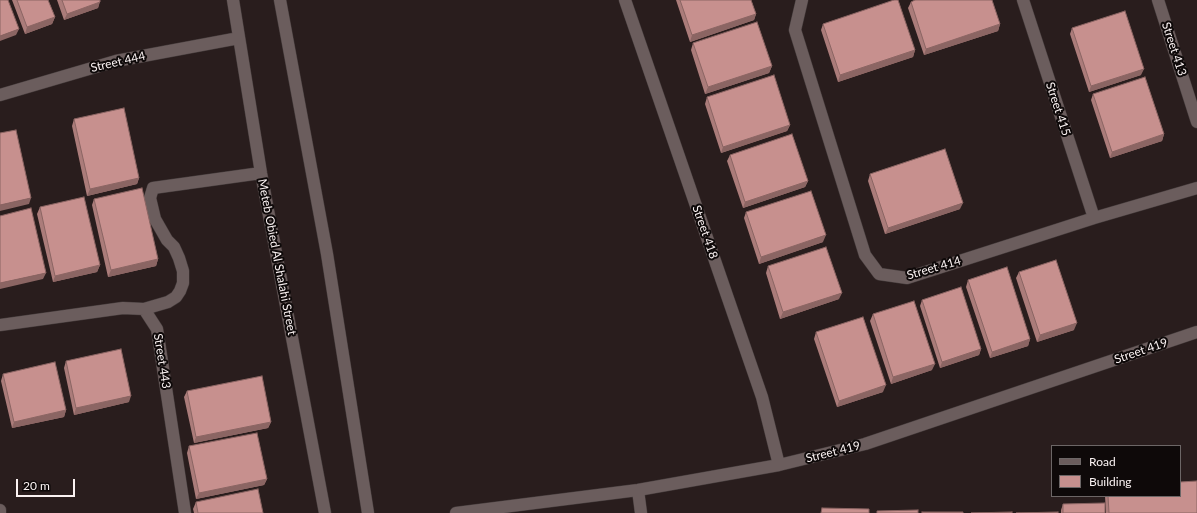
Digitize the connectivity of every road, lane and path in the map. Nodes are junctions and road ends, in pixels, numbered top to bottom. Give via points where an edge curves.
1 (233, 0) edge
2 (280, 0) edge
3 (625, 0) edge
4 (802, 0) edge
5 (1023, 0) edge
6 (1158, 0) edge
7 (239, 38) junction
8 (0, 95) edge
9 (1197, 122) edge
10 (261, 173) junction
11 (1197, 188) edge
12 (1094, 218) junction
13 (144, 309) junction
14 (0, 325) edge
15 (1197, 332) edge
16 (779, 465) junction
17 (638, 490) junction
18 (185, 513) edge
19 (325, 513) edge
20 (368, 513) edge
21 (456, 513) edge
22 (641, 513) edge

1 - 7 street, Meteb Obied Al Shalahi Street
2 - 20 street via 327,254
3 - 16 street, Street 418 via 762,397
4 - 12 street, Street 414 via 795,30 865,255 879,274 907,278
5 - 12 street, Street 415
6 - 9 street, Street 413
7 - 8 street, Street 444 via 116,60
7 - 10 street, Meteb Obied Al Shalahi Street
10 - 13 street via 153,188 150,198 155,219 179,258 183,283 176,297
10 - 19 street, Meteb Obied Al Shalahi Street
11 - 12 street, Street 414
13 - 14 street via 123,308
13 - 18 street, Street 443 via 157,329
15 - 16 street, Street 419 via 865,444
16 - 17 street, Street 419
17 - 21 street, Street 419
17 - 22 street

